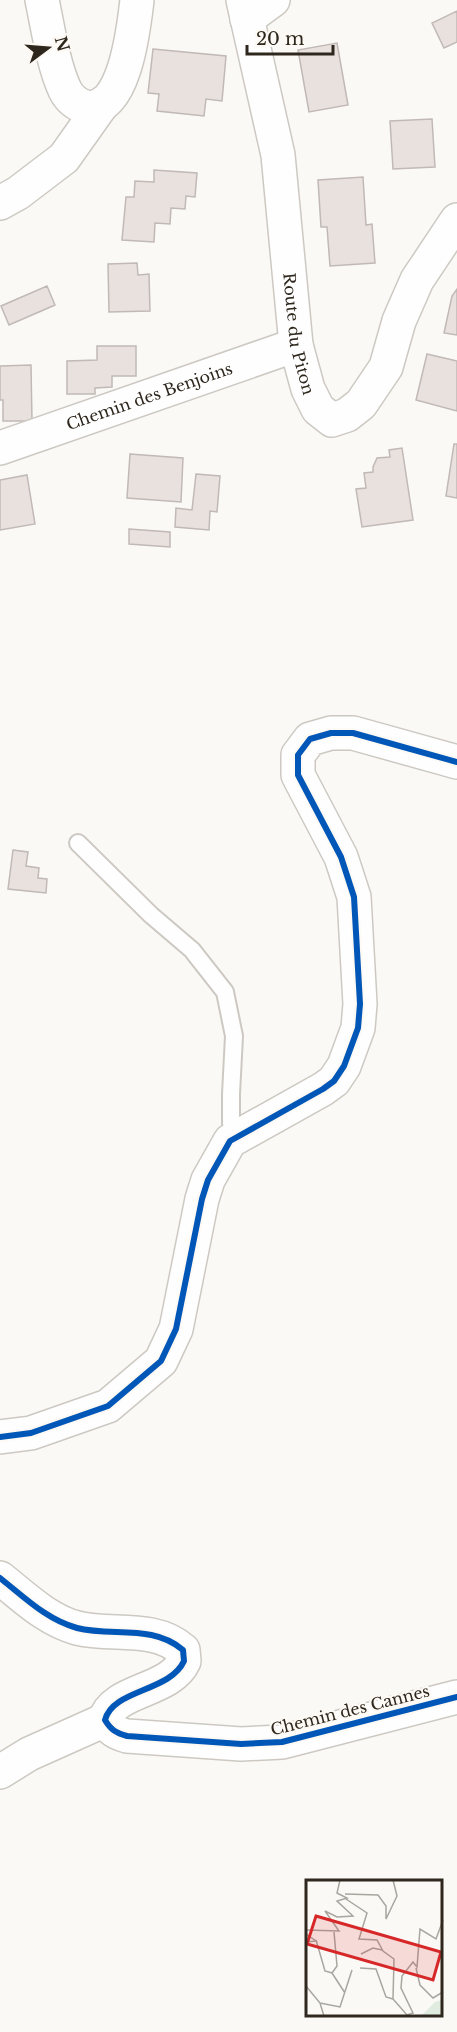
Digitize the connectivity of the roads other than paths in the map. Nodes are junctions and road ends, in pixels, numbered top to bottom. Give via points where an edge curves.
1 (42, 0) edge
2 (137, 0) edge
3 (273, 0) edge
4 (245, 10) edge
5 (103, 103) junction
6 (0, 203) edge
7 (457, 220) edge
8 (296, 345) junction
9 (0, 448) edge
10 (457, 762) edge
11 (78, 843) dead end
12 (236, 1137) junction
13 (0, 1437) edge
14 (0, 1578) edge
15 (457, 1698) edge
16 (105, 1720) junction
17 (0, 1772) edge

1 - 5 street via 65,91 75,103 88,108
2 - 5 street via 129,52 117,88
3 - 4 street
4 - 8 street, Route du Piton via 278,155
5 - 6 street via 64,158
7 - 8 street, Route du Piton via 417,280 399,321 386,367 361,404 347,415 332,420 318,409
8 - 9 street, Chemin des Benjoins
10 - 12 street via 353,734 310,739 298,755 298,775 341,857 354,897 358,1028 334,1081
11 - 12 lane via 192,950 225,992 234,1036 231,1123
12 - 13 street via 208,1179 176,1329 161,1361 108,1406 31,1432
14 - 16 street via 57,1621 78,1628 153,1634 183,1650 184,1660 175,1673 121,1702 107,1713
15 - 16 street, Chemin des Cannes via 306,1737 262,1744 127,1736 117,1733
16 - 17 street via 29,1754

